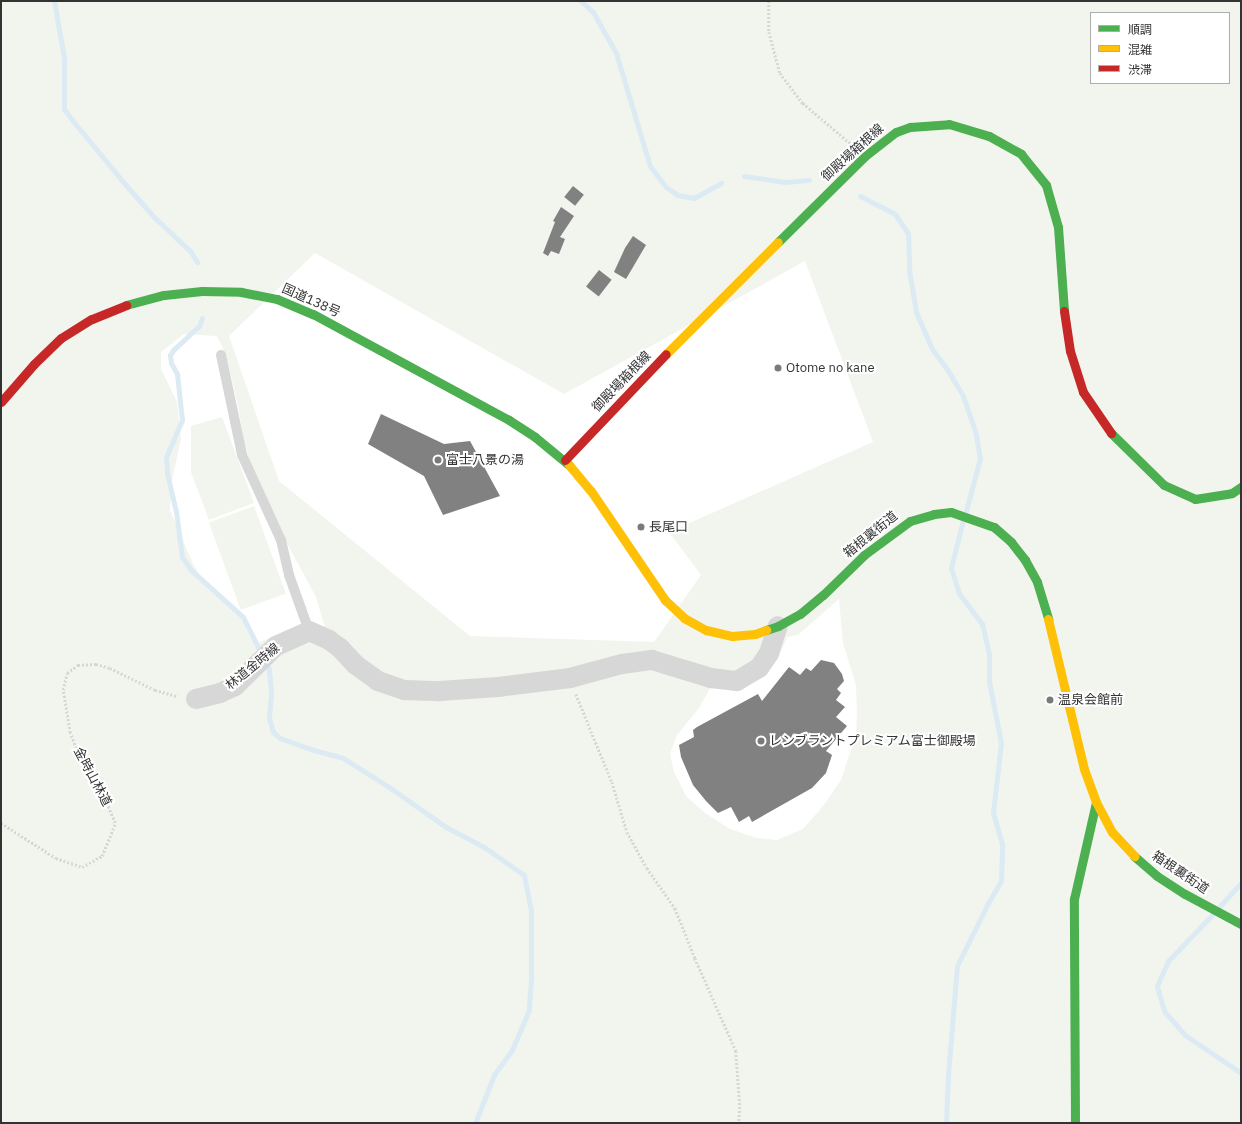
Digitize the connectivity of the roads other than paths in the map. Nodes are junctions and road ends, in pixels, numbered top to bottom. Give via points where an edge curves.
1 (221, 355) dead end
2 (1, 402) edge
3 (565, 460) junction
4 (1241, 487) edge
5 (778, 626) junction
6 (309, 631) junction
7 (196, 698) road end
8 (1096, 802) junction
9 (1240, 924) edge
10 (1075, 1123) edge

1 - 6 lane via 242,455 281,540 289,575
2 - 3 main road, 国道138号 via 34,364 62,338 92,318 127,304 164,295 202,291 241,292 277,299 312,314 509,420
3 - 4 main road, 御殿場箱根線 via 674,346 865,156 896,132 910,127 949,124 989,136 1020,154 1046,185 1058,227 1062,301 1070,351 1083,392 1108,430 1164,485 1176,491 1195,499 1232,493
3 - 5 main road, 箱根裏街道 via 591,491 664,600 684,618 706,630 732,636 755,634
5 - 6 street via 769,653 759,668 737,681 711,678 652,660 622,664 570,678 467,690 404,690 378,682 356,665 340,648
5 - 8 main road, 箱根裏街道 via 800,614 864,555 910,521 951,512 994,527 1011,542 1037,582 1084,769
6 - 7 street, 林道金時線 via 276,646 234,686 220,693
8 - 9 main road, 箱根裏街道 via 1112,832 1157,876
8 - 10 main road via 1074,899

